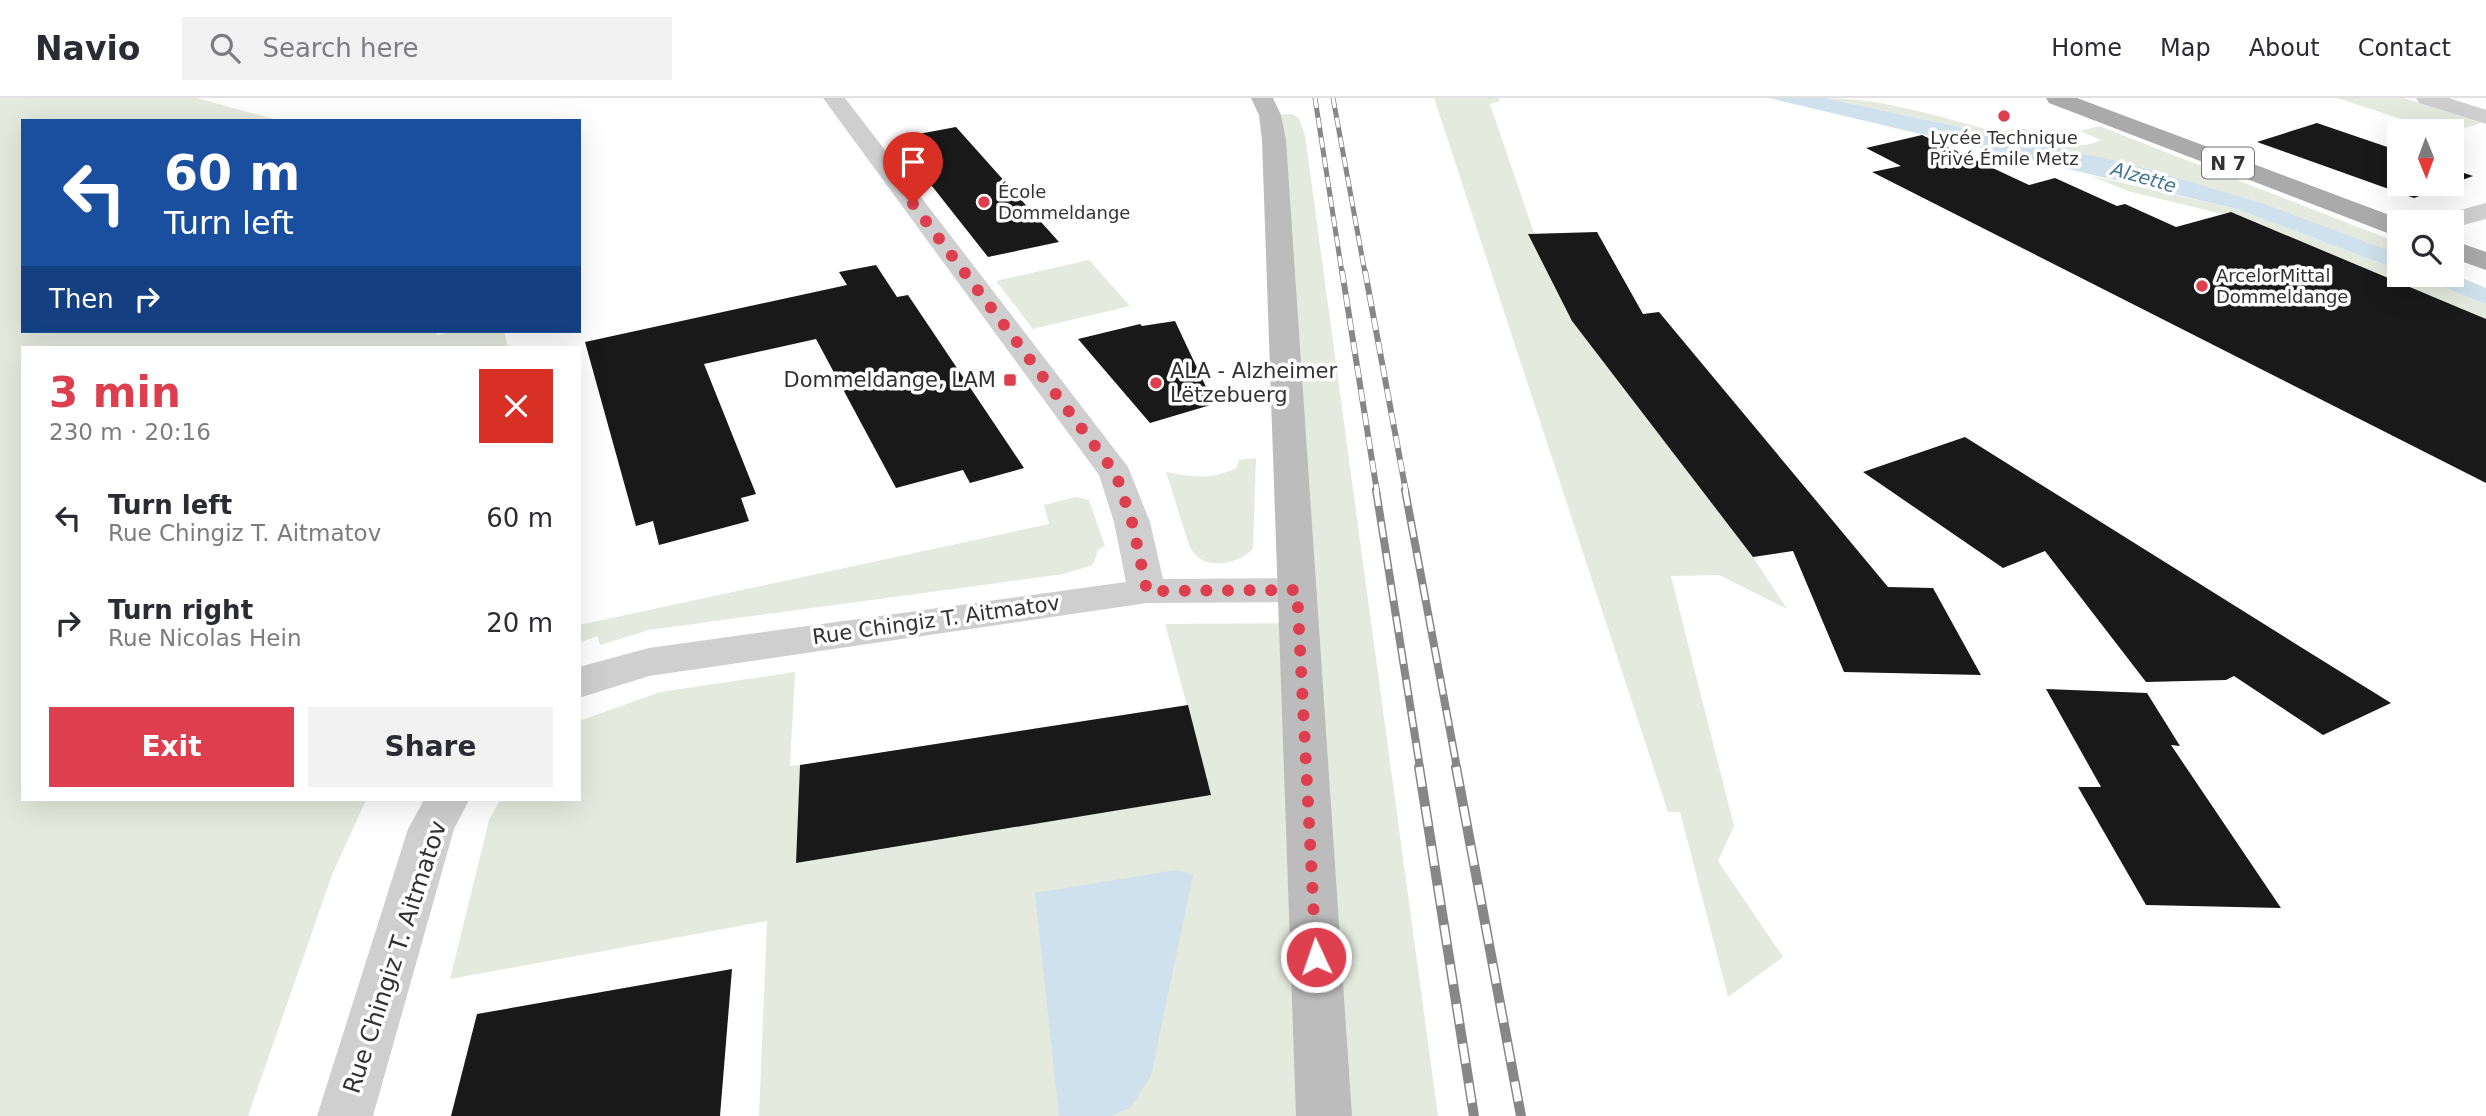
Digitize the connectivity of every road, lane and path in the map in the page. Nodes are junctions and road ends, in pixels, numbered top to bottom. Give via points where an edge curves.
1 (834, 98) edge
2 (1262, 98) edge
3 (2057, 98) edge
4 (2427, 98) edge
5 (2486, 117) edge
6 (2486, 211) edge
7 (2464, 217) edge
8 (2387, 223) edge
9 (2486, 230) edge
10 (2464, 234) edge
11 (2464, 253) edge
12 (2486, 262) edge
13 (1297, 590) junction
14 (1147, 591) junction
15 (581, 683) edge
16 (446, 801) edge
17 (345, 1116) edge
18 (1324, 1116) edge

1 - 14 street via 1116,474
2 - 13 street via 1274,140
3 - 8 main road, N 7
4 - 5 street
6 - 7 street
9 - 10 street
11 - 12 main road
13 - 14 street, Rue Chingiz T. Aitmatov
13 - 18 street
14 - 15 street, Rue Chingiz T. Aitmatov via 649,662
16 - 17 street, Rue Chingiz T. Aitmatov via 431,829

